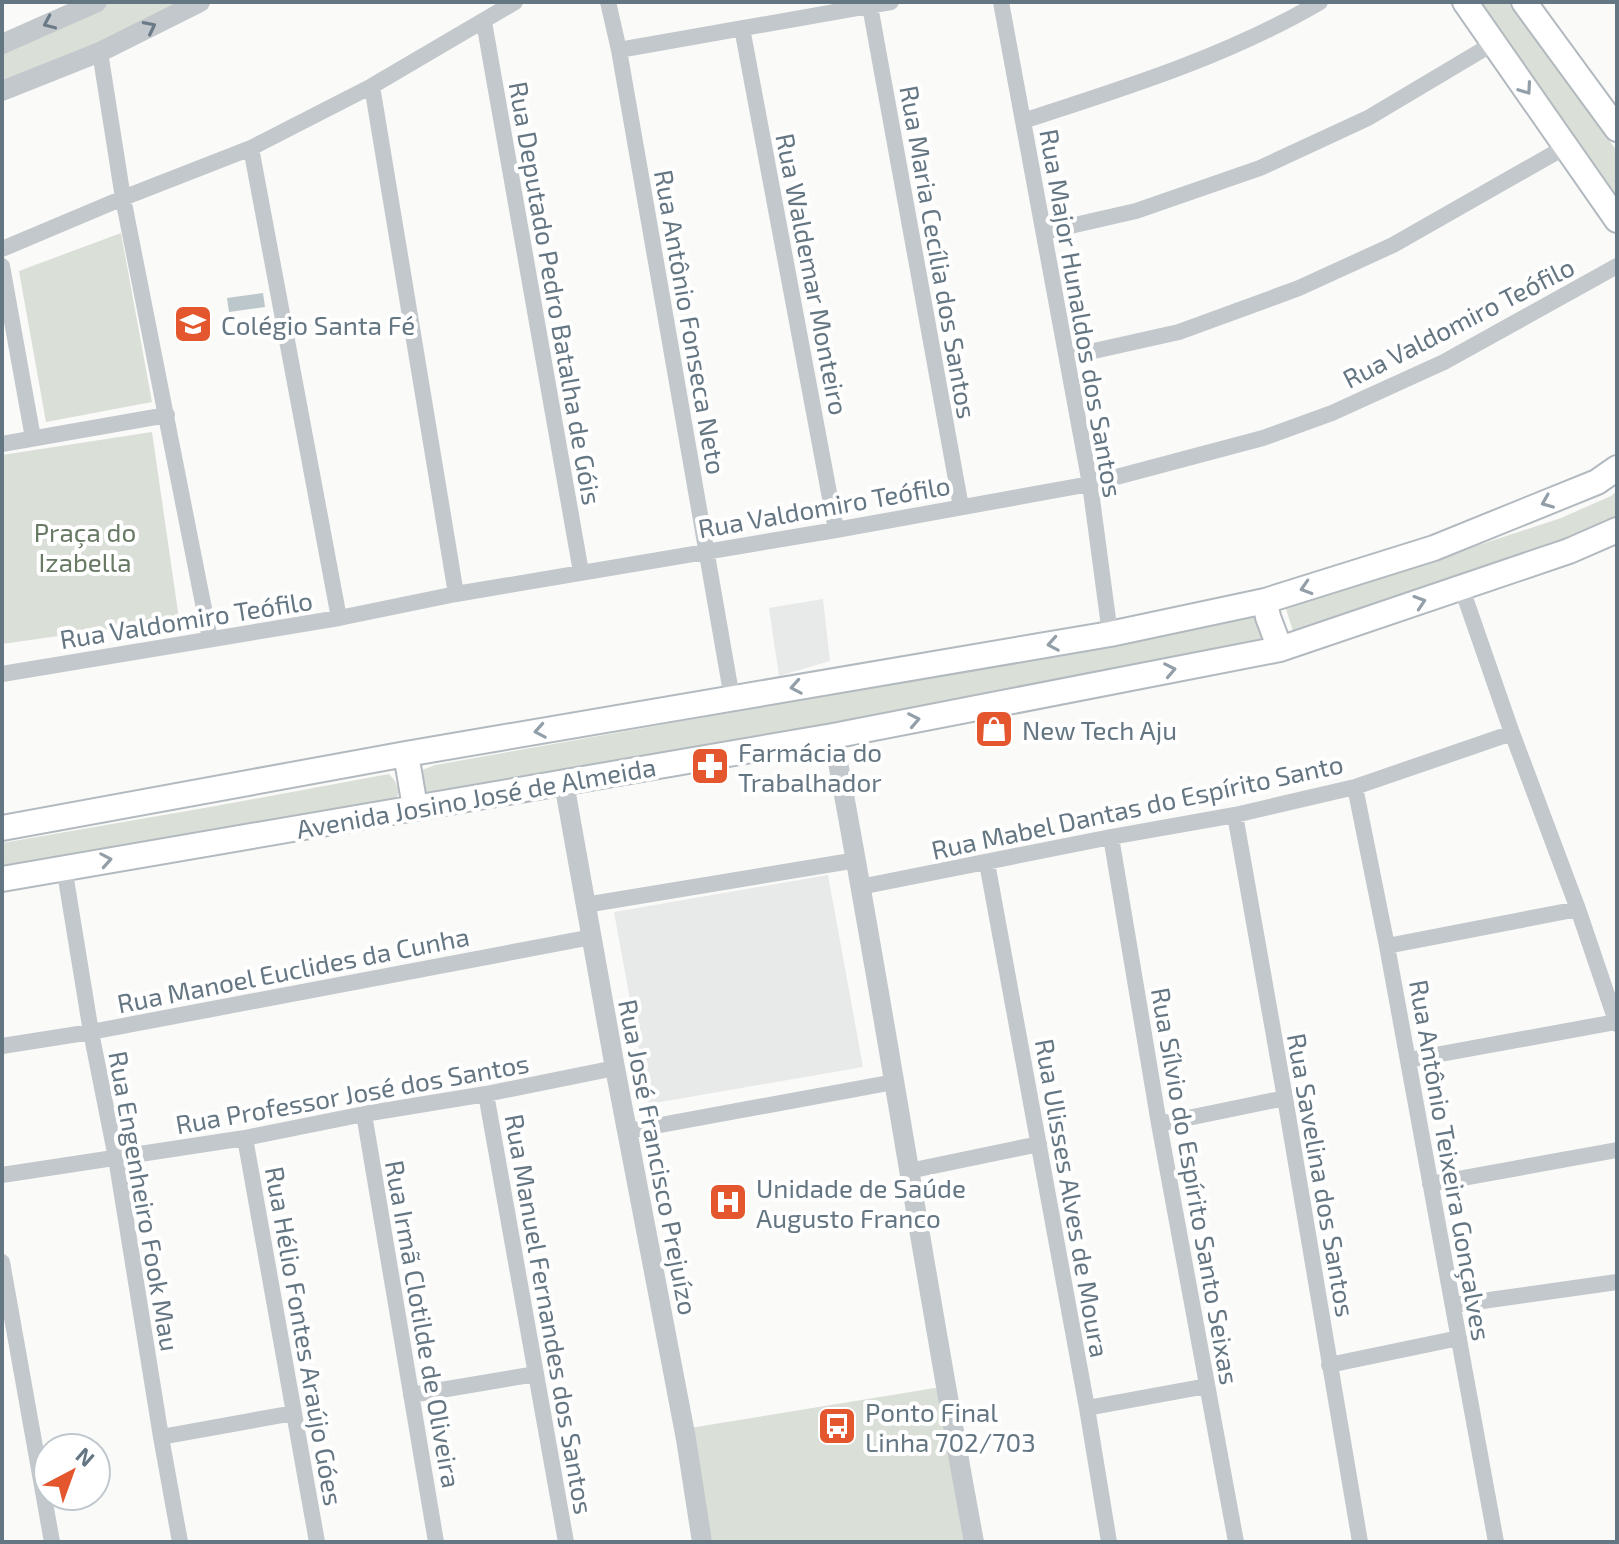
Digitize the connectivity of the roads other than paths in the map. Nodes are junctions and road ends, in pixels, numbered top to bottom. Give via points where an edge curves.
1 (97, 2) edge
2 (200, 2) edge
3 (515, 2) edge
4 (608, 2) edge
5 (891, 2) edge
6 (1001, 2) edge
7 (1320, 2) edge
8 (1465, 2) edge
9 (1524, 2) edge
10 (870, 6) junction
11 (484, 22) junction
12 (742, 28) junction
13 (1494, 43) junction
14 (2, 44) edge
15 (619, 50) junction
16 (100, 52) junction
17 (372, 86) junction
18 (2, 91) edge
19 (1023, 121) junction
20 (1617, 129) edge
21 (1567, 146) junction
22 (251, 148) junction
23 (123, 198) junction
24 (1617, 220) edge
25 (1044, 232) junction
26 (2, 249) edge
27 (2, 266) edge
28 (1617, 266) edge
29 (1067, 357) junction
30 (167, 415) junction
31 (33, 438) junction
32 (2, 444) edge
33 (1617, 468) edge
34 (1090, 484) junction
35 (961, 507) junction
36 (836, 530) junction
37 (1617, 530) edge
38 (707, 551) junction
39 (581, 572) junction
40 (1462, 589) junction
41 (456, 594) junction
42 (1265, 601) junction
43 (339, 618) junction
44 (1110, 634) junction
45 (210, 639) junction
46 (1280, 649) junction
47 (2, 674) edge
48 (732, 698) junction
49 (1512, 733) junction
50 (833, 736) junction
51 (406, 754) junction
52 (564, 783) junction
53 (1355, 787) junction
54 (415, 807) junction
55 (1235, 815) junction
56 (2, 828) edge
57 (1111, 837) junction
58 (857, 860) junction
59 (987, 863) junction
60 (64, 867) junction
61 (2, 879) edge
62 (860, 887) junction
63 (585, 905) junction
64 (1578, 909) junction
65 (592, 937) junction
66 (1387, 946) junction
67 (1617, 1023) edge
68 (91, 1032) junction
69 (2, 1046) edge
70 (1408, 1060) junction
71 (615, 1068) junction
72 (894, 1082) junction
73 (486, 1094) junction
74 (1285, 1098) junction
75 (364, 1114) junction
76 (1159, 1124) junction
77 (628, 1131) junction
78 (245, 1138) junction
79 (1039, 1144) junction
80 (1617, 1150) edge
81 (116, 1158) junction
82 (909, 1171) junction
83 (2, 1175) edge
84 (1430, 1184) junction
85 (2, 1262) edge
86 (1617, 1282) edge
87 (1454, 1305) junction
88 (1459, 1338) junction
89 (1329, 1365) junction
90 (536, 1374) junction
91 (1207, 1386) junction
92 (411, 1395) junction
93 (1087, 1408) junction
94 (294, 1413) junction
95 (161, 1437) junction
96 (52, 1542) edge
97 (180, 1542) edge
98 (317, 1542) edge
99 (436, 1542) edge
100 (566, 1542) edge
101 (702, 1542) edge
102 (974, 1542) edge
103 (1109, 1542) edge
104 (1236, 1542) edge
105 (1360, 1542) edge
106 (1496, 1542) edge

1 -> 14 street
16 -> 2 street
3 - 11 street
4 - 15 street, Rua Antônio Fonseca Neto
5 - 10 street
6 - 19 street, Rua Major Hunaldos dos Santos
7 - 19 street via 1226,50
8 - 13 main road
9 - 20 main road
10 - 12 street
10 - 35 street, Rua Maria Cecília dos Santos
11 - 17 street
11 - 39 street, Rua Deputado Pedro Batalha de Góis
12 - 15 street
12 - 36 street, Rua Waldemar Monteiro
13 -> 21 main road
13 - 25 street via 1368,118 1260,168 1136,211
15 - 38 street, Rua Antônio Fonseca Neto
16 - 18 street
16 - 23 street
17 - 22 street
17 - 41 street
19 - 25 street, Rua Major Hunaldos dos Santos
21 - 24 main road
21 - 29 street via 1393,245 1299,288 1179,332
22 - 23 street
22 - 43 street
23 - 26 street
23 - 30 street
25 - 29 street, Rua Major Hunaldos dos Santos
27 - 31 street
28 - 34 street, Rua Valdomiro Teófilo via 1444,362 1332,413 1263,438
29 - 34 street, Rua Major Hunaldos dos Santos
30 - 31 street
30 - 45 street
31 - 32 street
33 -> 42 main road, Avenida Josino José de Almeida via 1597,482 1434,548
34 - 35 street, Rua Valdomiro Teófilo
34 - 44 street, Rua Major Hunaldos dos Santos
35 - 36 street, Rua Valdomiro Teófilo
36 - 38 street, Rua Valdomiro Teófilo
37 - 40 main road, Avenida Josino José de Almeida
38 - 39 street, Rua Valdomiro Teófilo
38 - 48 street, Rua Antônio Fonseca Neto
39 - 41 street, Rua Valdomiro Teófilo
46 -> 40 main road, Avenida Josino José de Almeida
40 - 49 street
41 - 43 street, Rua Valdomiro Teófilo
42 - 44 main road, Avenida Josino José de Almeida
42 - 46 main road
43 - 45 street, Rua Valdomiro Teófilo
44 -> 48 main road, Avenida Josino José de Almeida
45 - 47 street, Rua Valdomiro Teófilo
50 -> 46 main road, Avenida Josino José de Almeida
48 -> 51 main road, Avenida Josino José de Almeida
49 - 53 street, Rua Mabel Dantas do Espírito Santo
49 - 64 street
50 - 52 main road, Avenida Josino José de Almeida
50 - 58 street
51 - 54 main road
51 - 56 main road, Avenida Josino José de Almeida
52 - 54 main road, Avenida Josino José de Almeida
52 - 63 street, Rua José Francisco Prejuízo
53 - 55 street, Rua Mabel Dantas do Espírito Santo
53 - 66 street, Rua Antônio Teixeira Gonçalves
60 -> 54 main road, Avenida Josino José de Almeida
55 - 57 street, Rua Mabel Dantas do Espírito Santo
55 - 74 street, Rua Savelina dos Santos
57 - 59 street, Rua Mabel Dantas do Espírito Santo
57 - 76 street, Rua Sílvio do Espírito Santo Seixas
58 - 62 street
58 - 63 street
59 - 62 street, Rua Mabel Dantas do Espírito Santo
59 - 79 street, Rua Ulisses Alves de Moura
60 - 61 main road, Avenida Josino José de Almeida
60 - 68 street, Rua Engenheiro Fook Mau
62 - 72 street
63 - 65 street, Rua José Francisco Prejuízo
64 - 66 street
64 - 67 street
65 - 68 street, Rua Manoel Euclides da Cunha
65 - 71 street, Rua José Francisco Prejuízo
66 - 70 street, Rua Antônio Teixeira Gonçalves
67 - 70 street
68 - 69 street, Rua Manoel Euclides da Cunha
68 - 81 street, Rua Engenheiro Fook Mau
70 - 84 street, Rua Antônio Teixeira Gonçalves
71 - 73 street, Rua Professor José dos Santos
71 - 77 street, Rua José Francisco Prejuízo
72 - 77 street
72 - 82 street
73 - 75 street, Rua Professor José dos Santos
73 - 90 street, Rua Manuel Fernandes dos Santos
74 - 76 street
74 - 89 street, Rua Savelina dos Santos
75 - 78 street, Rua Professor José dos Santos
75 - 92 street, Rua Irmã Clotilde de Oliveira
76 - 91 street, Rua Sílvio do Espírito Santo Seixas
77 - 101 street, Rua José Francisco Prejuízo
78 - 81 street, Rua Professor José dos Santos
78 - 94 street, Rua Hélio Fontes Araújo Góes
79 - 82 street
79 - 93 street, Rua Ulisses Alves de Moura
80 - 84 street
81 - 83 street, Rua Professor José dos Santos
81 - 95 street, Rua Engenheiro Fook Mau
82 - 102 street
84 - 87 street, Rua Antônio Teixeira Gonçalves
85 - 96 street
86 - 87 street
87 - 88 street, Rua Antônio Teixeira Gonçalves
88 - 89 street
88 - 106 street, Rua Antônio Teixeira Gonçalves
89 - 105 street, Rua Savelina dos Santos
90 - 92 street
90 - 100 street, Rua Manuel Fernandes dos Santos
91 - 93 street
91 - 104 street, Rua Sílvio do Espírito Santo Seixas
92 - 99 street, Rua Irmã Clotilde de Oliveira
93 - 103 street, Rua Ulisses Alves de Moura
94 - 95 street
94 - 98 street, Rua Hélio Fontes Araújo Góes
95 - 97 street, Rua Engenheiro Fook Mau

